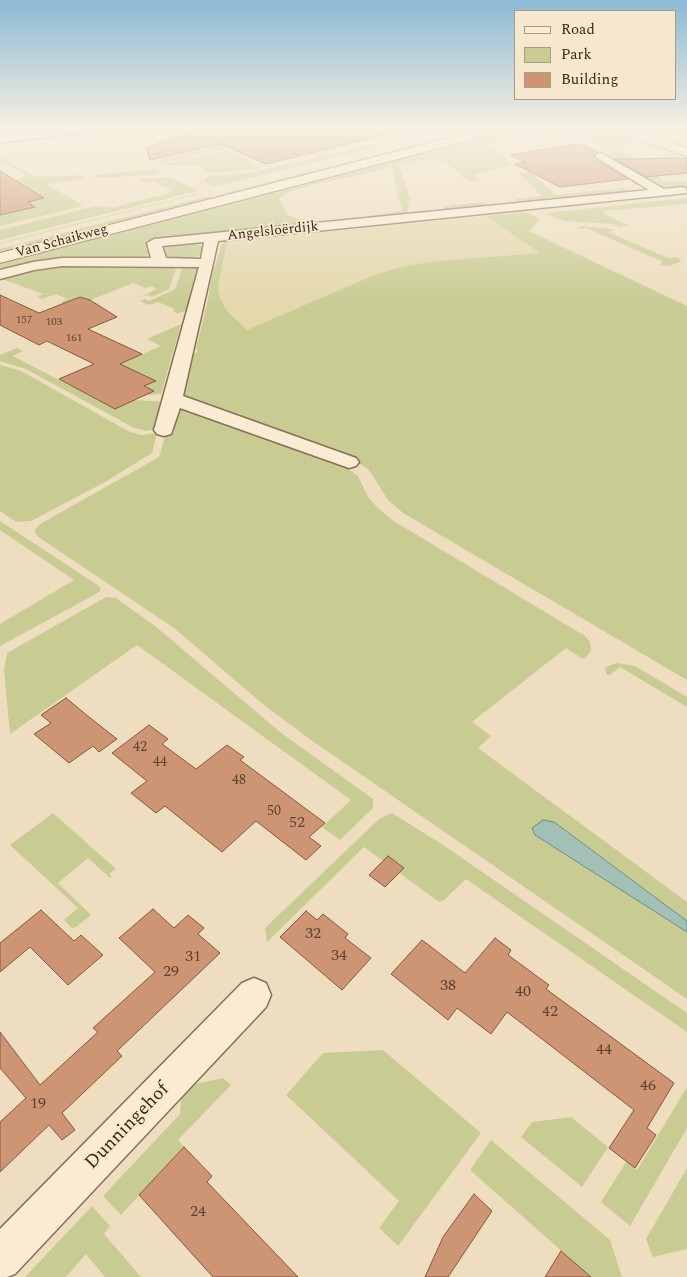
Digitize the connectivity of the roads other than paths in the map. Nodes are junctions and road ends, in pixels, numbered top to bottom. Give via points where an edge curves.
1 (234, 188) edge
2 (271, 188) edge
3 (653, 188) edge
4 (682, 191) dead end
5 (662, 193) junction
6 (212, 238) junction
7 (0, 246) edge
8 (0, 258) edge
9 (160, 263) junction
10 (207, 263) junction
11 (0, 275) edge
12 (174, 399) junction
13 (164, 430) dead end
14 (349, 462) dead end
15 (254, 995) dead end
16 (0, 1259) edge

1 - 7 street, Van Schaikweg
2 - 8 street, Van Schaikweg
3 - 5 street
4 - 5 street, Angelsloërdijk
5 - 6 street, Angelsloërdijk
6 - 9 street, Angelsloërdijk via 154,243
6 - 10 street, Angelsloërdijk
9 - 10 street
9 - 11 street via 62,262
10 - 12 street, Angelsloërdijk
12 - 13 street, Angelsloërdijk
12 - 14 street
15 - 16 street, Dunningehof

